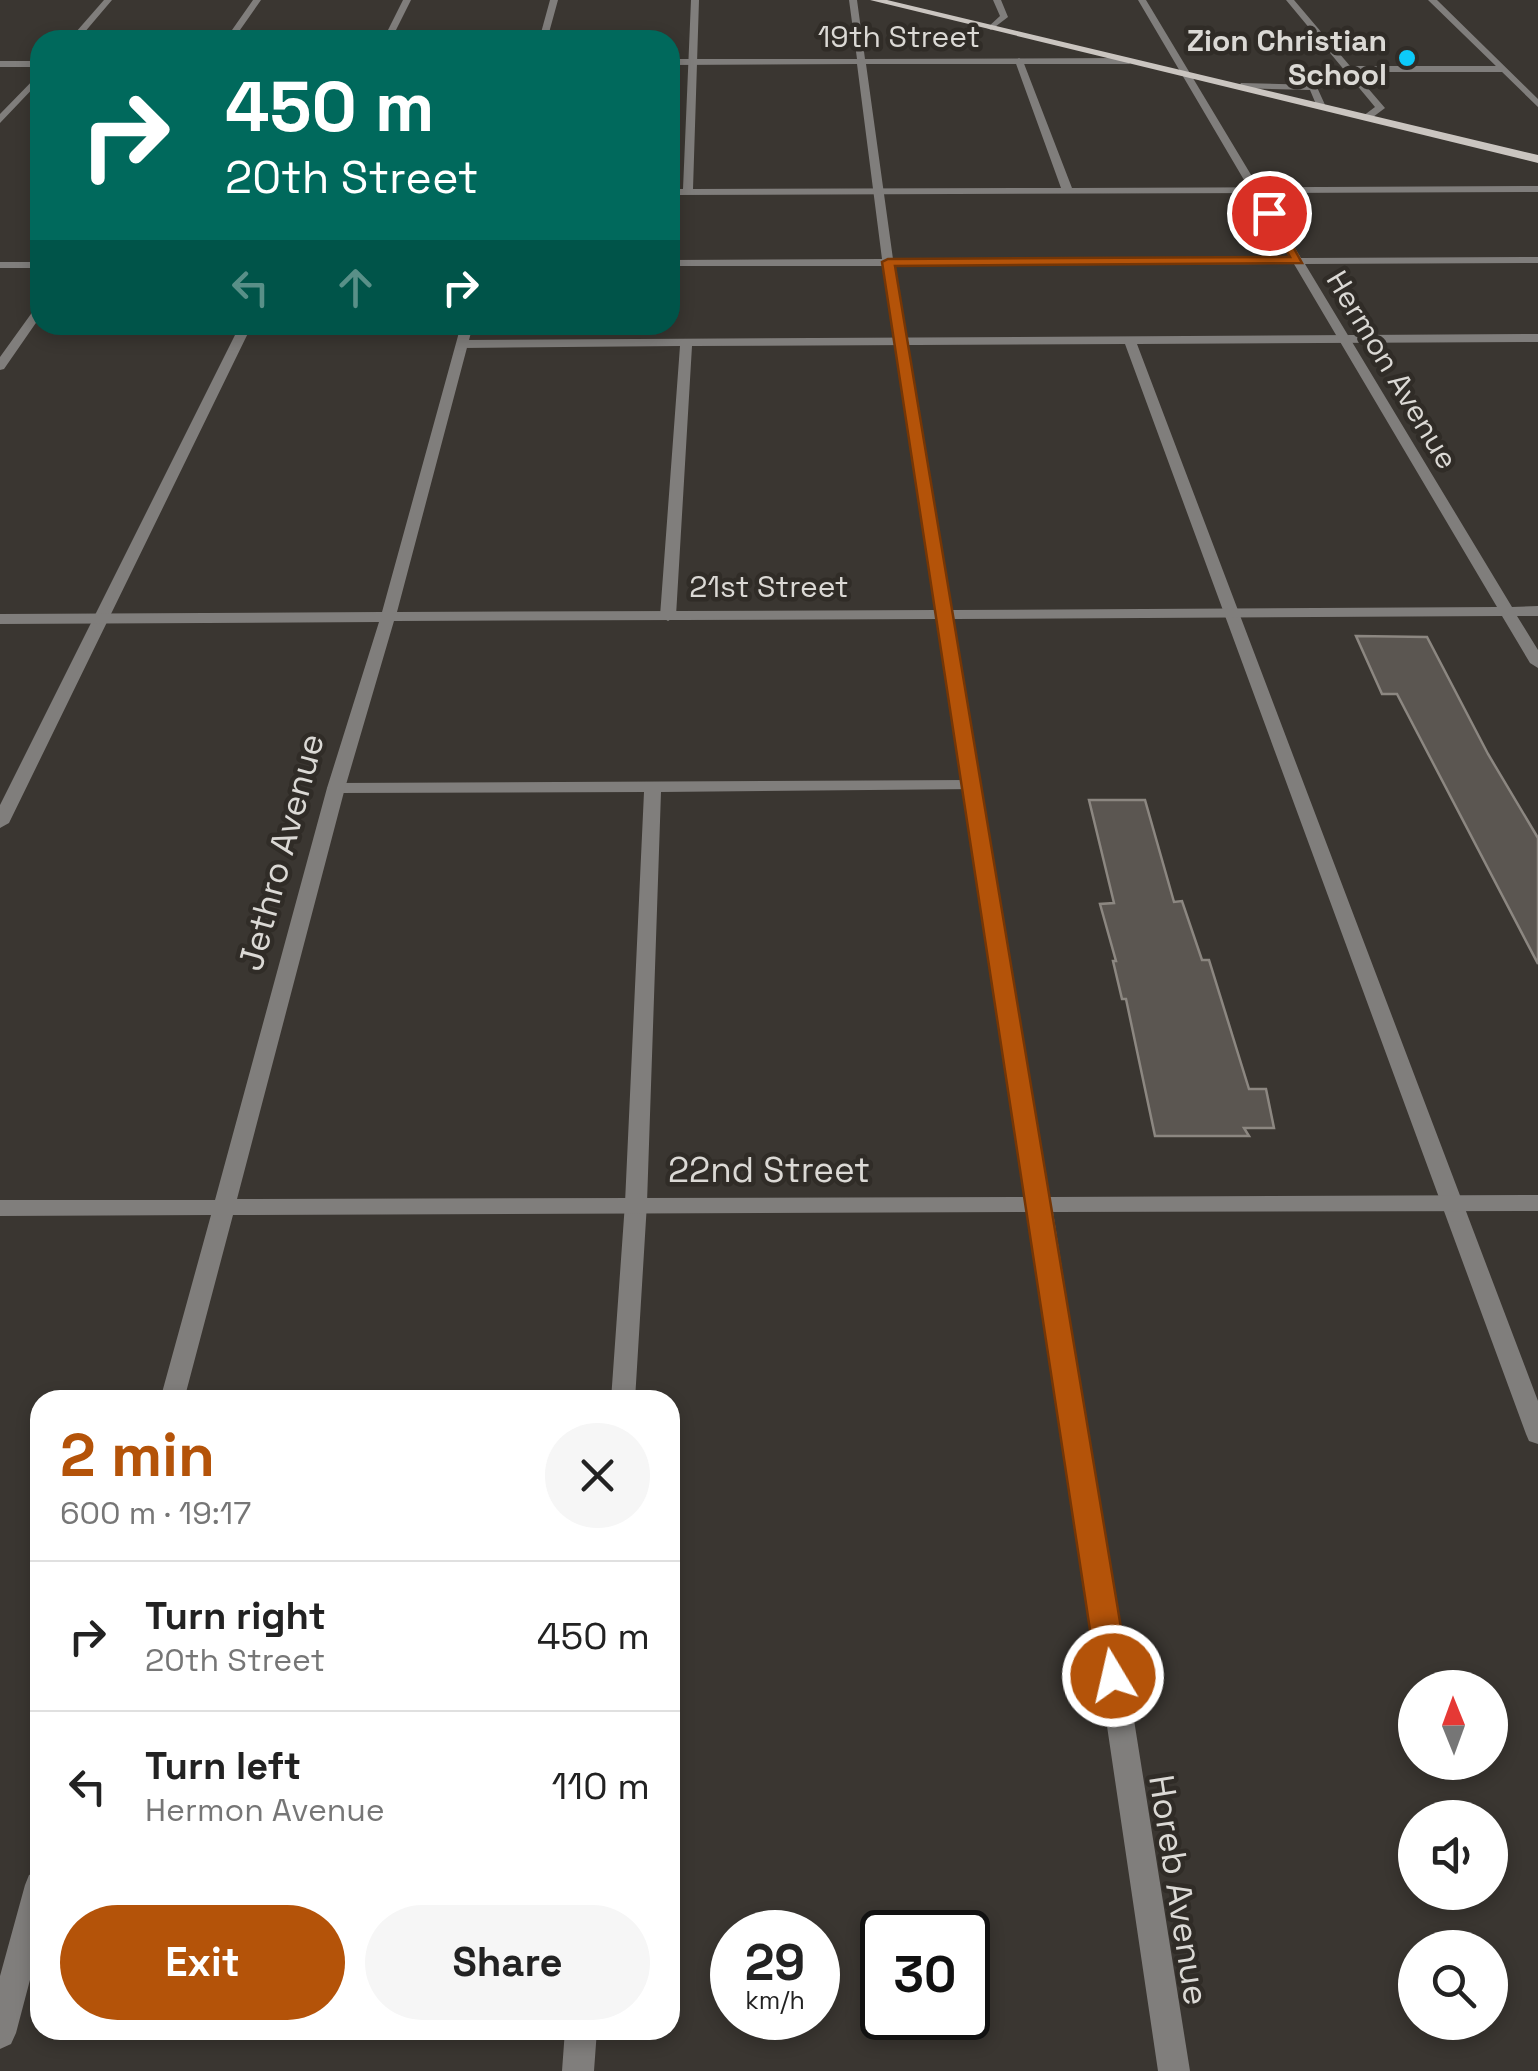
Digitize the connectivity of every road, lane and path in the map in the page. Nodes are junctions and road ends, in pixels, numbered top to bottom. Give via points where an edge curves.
1 (108, 0) edge
2 (257, 0) edge
3 (407, 0) edge
4 (554, 0) edge
5 (695, 0) edge
6 (852, 0) edge
7 (875, 0) edge
8 (998, 0) edge
9 (1142, 0) edge
10 (1290, 0) edge
11 (1432, 0) edge
12 (990, 28) junction
13 (81, 30) edge
14 (236, 30) edge
15 (392, 30) edge
16 (546, 30) edge
17 (1129, 61) junction
18 (680, 62) edge
19 (694, 62) junction
20 (859, 62) junction
21 (1019, 62) junction
22 (0, 64) edge
23 (30, 64) edge
24 (1502, 69) junction
25 (1348, 70) junction
26 (1187, 74) junction
27 (30, 87) edge
28 (1538, 104) edge
29 (1366, 118) junction
30 (0, 120) edge
31 (1538, 159) edge
32 (1067, 189) junction
33 (1254, 189) junction
34 (1538, 189) edge
35 (688, 190) junction
36 (878, 190) junction
37 (680, 191) edge
38 (1298, 260) junction
39 (1538, 260) edge
40 (888, 262) junction
41 (680, 263) edge
42 (30, 265) edge
43 (0, 266) edge
44 (30, 324) edge
45 (241, 335) edge
46 (464, 335) edge
47 (492, 335) edge
48 (1538, 338) edge
49 (1130, 340) junction
50 (1345, 340) junction
51 (686, 342) junction
52 (900, 342) junction
53 (0, 366) edge
54 (1507, 611) junction
55 (1538, 611) edge
56 (1232, 613) junction
57 (943, 614) junction
58 (668, 616) junction
59 (388, 617) junction
60 (101, 618) junction
61 (0, 619) edge
62 (1538, 662) edge
63 (971, 785) junction
64 (653, 786) junction
65 (336, 788) junction
66 (0, 823) edge
67 (1040, 1202) junction
68 (636, 1203) junction
69 (1452, 1203) junction
70 (1538, 1203) edge
71 (225, 1205) junction
72 (0, 1208) edge
73 (175, 1390) edge
74 (624, 1390) edge
75 (1538, 1434) edge
76 (30, 1923) edge
77 (0, 2033) edge
78 (580, 2040) edge
79 (578, 2071) edge
80 (1174, 2071) edge

1 - 13 street
2 - 14 street
3 - 15 street
4 - 16 street
5 - 19 street
6 - 20 street, Horeb Avenue
7 - 12 main road
8 - 12 street via 1004,16
9 - 26 street, Hermon Avenue
10 - 25 street
11 - 24 street
12 - 17 main road
17 - 21 street, 19th Street
17 - 26 main road
18 - 19 street, 19th Street
19 - 20 street, 19th Street
19 - 35 street
20 - 21 street, 19th Street
20 - 36 street, Horeb Avenue
21 - 32 street
22 - 23 street
24 - 25 street
24 - 28 street
25 - 29 street via 1380,108
26 - 29 main road
26 - 33 street, Hermon Avenue
27 - 30 street
29 - 31 main road
32 - 33 street
32 - 36 street
33 - 34 street
33 - 38 street, Hermon Avenue
35 - 36 street
35 - 37 street
36 - 40 street, Horeb Avenue
38 - 39 street
38 - 40 street
38 - 50 street, Hermon Avenue
40 - 41 street
40 - 52 street, Horeb Avenue
42 - 43 street
44 - 53 street
45 - 60 street
46 - 59 street, Jethro Avenue
47 - 51 street
48 - 50 street
49 - 50 street
49 - 52 street
49 - 56 street
50 - 54 street, Hermon Avenue
51 - 52 street
51 - 58 street
52 - 57 street, Horeb Avenue
54 - 55 street, 21st Street
54 - 56 street, 21st Street
54 - 62 street, Hermon Avenue
56 - 57 street, 21st Street
56 - 69 street
57 - 58 street, 21st Street
57 - 63 street, Horeb Avenue
58 - 59 street, 21st Street
59 - 60 street, 21st Street
59 - 65 street, Jethro Avenue
60 - 61 street, 21st Street
60 - 66 street
63 - 64 street
63 - 67 street, Horeb Avenue
64 - 65 street
64 - 68 street
65 - 71 street, Jethro Avenue
67 - 68 street, 22nd Street
67 - 69 street, 22nd Street
67 - 80 street, Horeb Avenue
68 - 71 street, 22nd Street
68 - 74 street
69 - 70 street, 22nd Street
69 - 75 street
71 - 72 street, 22nd Street
71 - 73 street, Jethro Avenue
76 - 77 street
78 - 79 street

